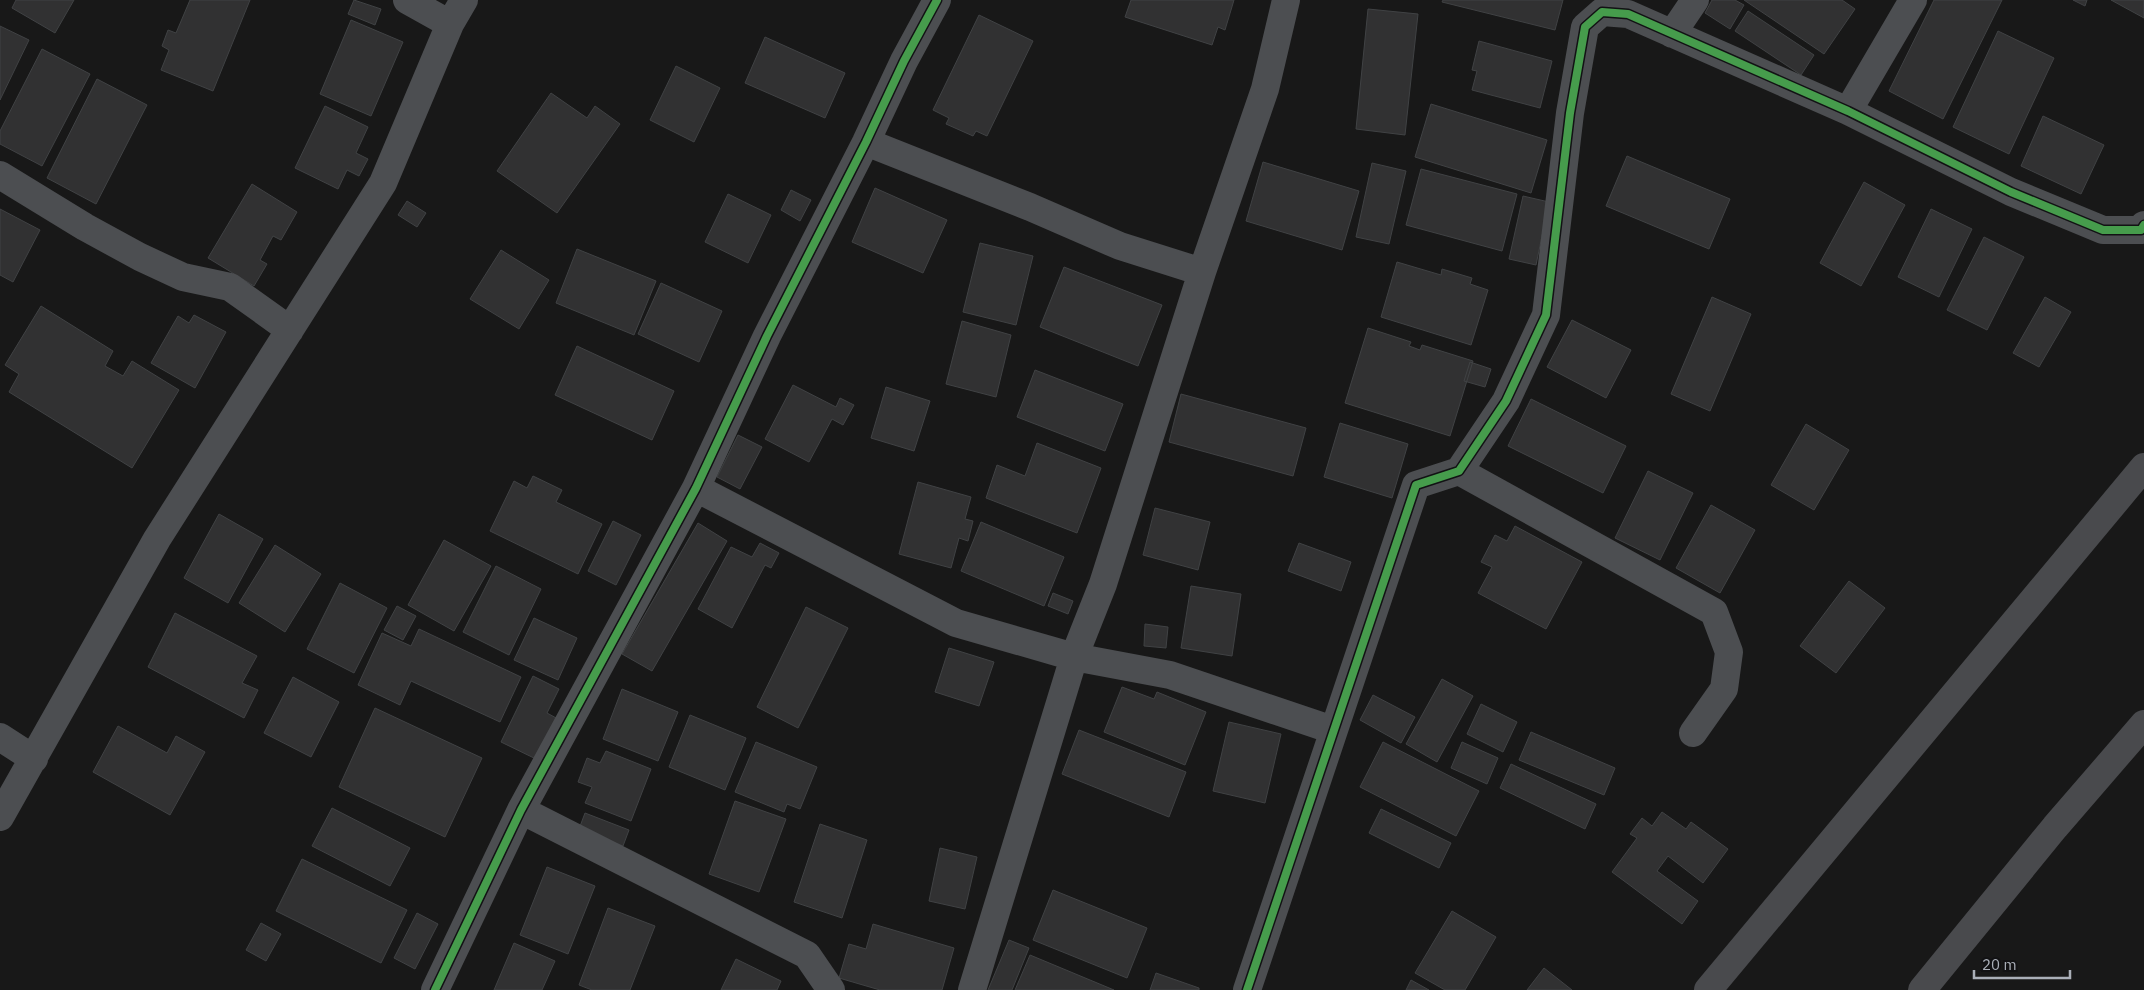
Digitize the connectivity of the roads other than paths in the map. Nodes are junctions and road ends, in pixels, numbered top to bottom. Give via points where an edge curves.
1 (407, 0) edge
2 (464, 0) edge
3 (936, 0) edge
4 (1286, 0) edge
5 (1695, 0) edge
6 (1913, 0) edge
7 (450, 24) junction
8 (1672, 34) junction
9 (1848, 111) junction
10 (866, 142) junction
11 (0, 175) edge
12 (2144, 225) edge
13 (1202, 272) junction
14 (290, 330) junction
15 (2144, 467) edge
16 (1459, 471) junction
17 (696, 488) junction
18 (1074, 658) junction
19 (2144, 724) edge
20 (1333, 730) junction
21 (1693, 733) dead end
22 (0, 737) edge
23 (34, 759) junction
24 (521, 810) junction
25 (0, 817) edge
26 (435, 990) edge
27 (831, 990) edge
28 (972, 990) edge
29 (1247, 990) edge
30 (1708, 990) edge
31 (1922, 990) edge

1 - 7 street
2 - 7 street
3 - 10 street
4 - 13 street via 1265,89
5 - 8 street
6 - 9 street
7 - 14 street via 383,183
8 - 9 street
8 - 16 street via 1628,14 1602,12 1585,27 1570,113 1546,315 1506,401
9 - 12 street via 2012,192 2103,230 2141,230
10 - 13 street via 1120,246
10 - 17 street
11 - 14 street via 85,227 183,278 230,287
13 - 18 street via 1106,575
14 - 23 street via 157,539
15 - 30 highway
16 - 20 street via 1416,485
16 - 21 street via 1714,612 1729,652 1724,689
17 - 18 street via 956,623
17 - 24 street
18 - 20 street via 1170,675
18 - 28 street
19 - 31 highway
20 - 29 street
22 - 23 street
23 - 25 street
24 - 26 street
24 - 27 street via 807,955

